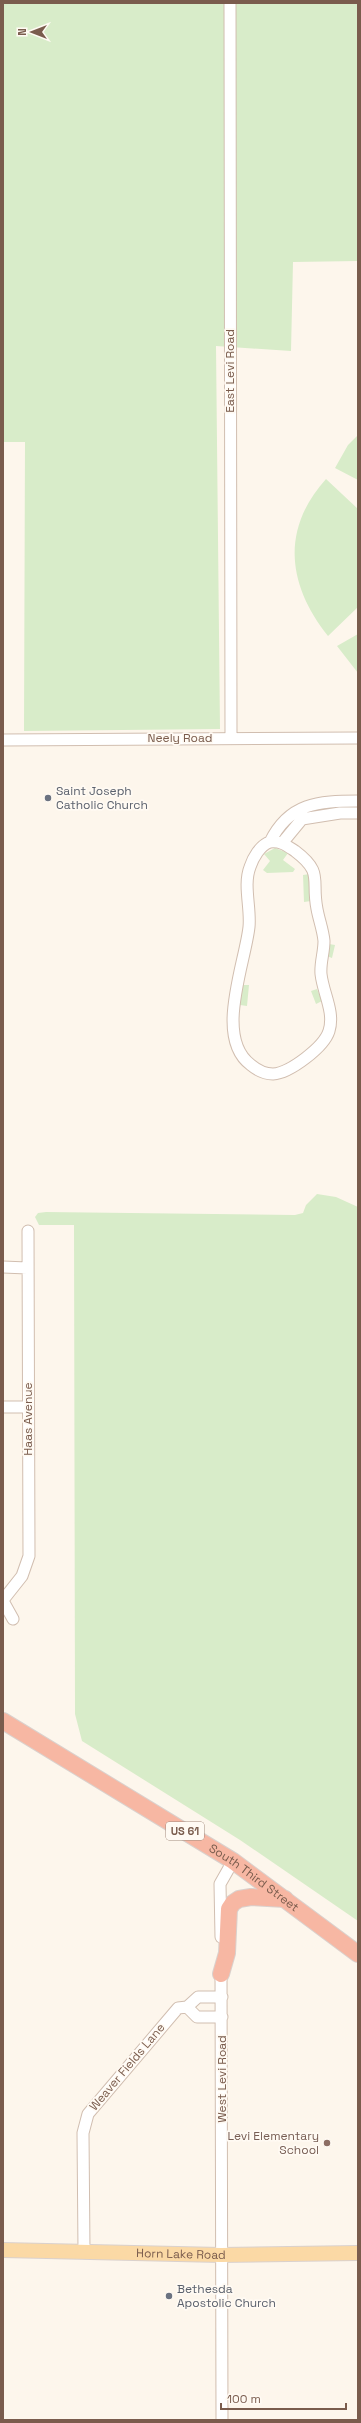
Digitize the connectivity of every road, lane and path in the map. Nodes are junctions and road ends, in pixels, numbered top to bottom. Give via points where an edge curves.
1 (230, 3) edge
2 (231, 738) junction
3 (358, 738) edge
4 (3, 740) edge
5 (354, 807) edge
6 (270, 842) junction
7 (283, 842) junction
8 (28, 1231) dead end
9 (3, 1268) edge
10 (27, 1268) junction
11 (3, 1407) edge
12 (28, 1407) junction
13 (3, 1600) edge
14 (13, 1619) dead end
15 (3, 1720) edge
16 (233, 1861) junction
17 (285, 1899) junction
18 (358, 1954) edge
19 (221, 1974) junction
20 (222, 1997) junction
21 (187, 2007) junction
22 (222, 2017) junction
23 (3, 2250) edge
24 (84, 2251) junction
25 (358, 2253) edge
26 (221, 2255) junction
27 (222, 2420) edge

1 - 2 street, East Levi Road
2 - 3 street, Neely Road
2 - 4 street, Neely Road
5 - 6 street via 301,808 294,811 274,833
5 - 7 street via 302,819
6 - 7 street
6 - 7 street via 263,846 249,869 250,926 237,979 234,1008 235,1043 242,1056 260,1071 273,1074 288,1069 319,1046 329,1031 330,1022 330,1008 322,982 321,958 324,940 317,908 314,870 304,858
8 - 10 street, Haas Avenue
9 - 10 street
10 - 12 street, Haas Avenue
11 - 12 street
12 - 13 street, Haas Avenue via 29,1556 22,1576
13 - 14 street
15 - 16 highway, South Third Street / US 61
16 - 17 highway, South Third Street / US 61
16 - 19 street, West Levi Road via 220,1884
17 - 18 highway, South Third Street / US 61
17 - 19 highway via 239,1899 229,1909 227,1952
19 - 20 street, West Levi Road
20 - 21 street, Weaver Fields Lane via 198,1997
20 - 22 street, West Levi Road
21 - 22 street via 197,2017
21 - 24 street, Weaver Fields Lane via 178,2008 88,2114 83,2133
22 - 26 street, West Levi Road
23 - 24 main road, Horn Lake Road
24 - 26 main road, Horn Lake Road
25 - 26 main road, Horn Lake Road
26 - 27 street, West Levi Road

